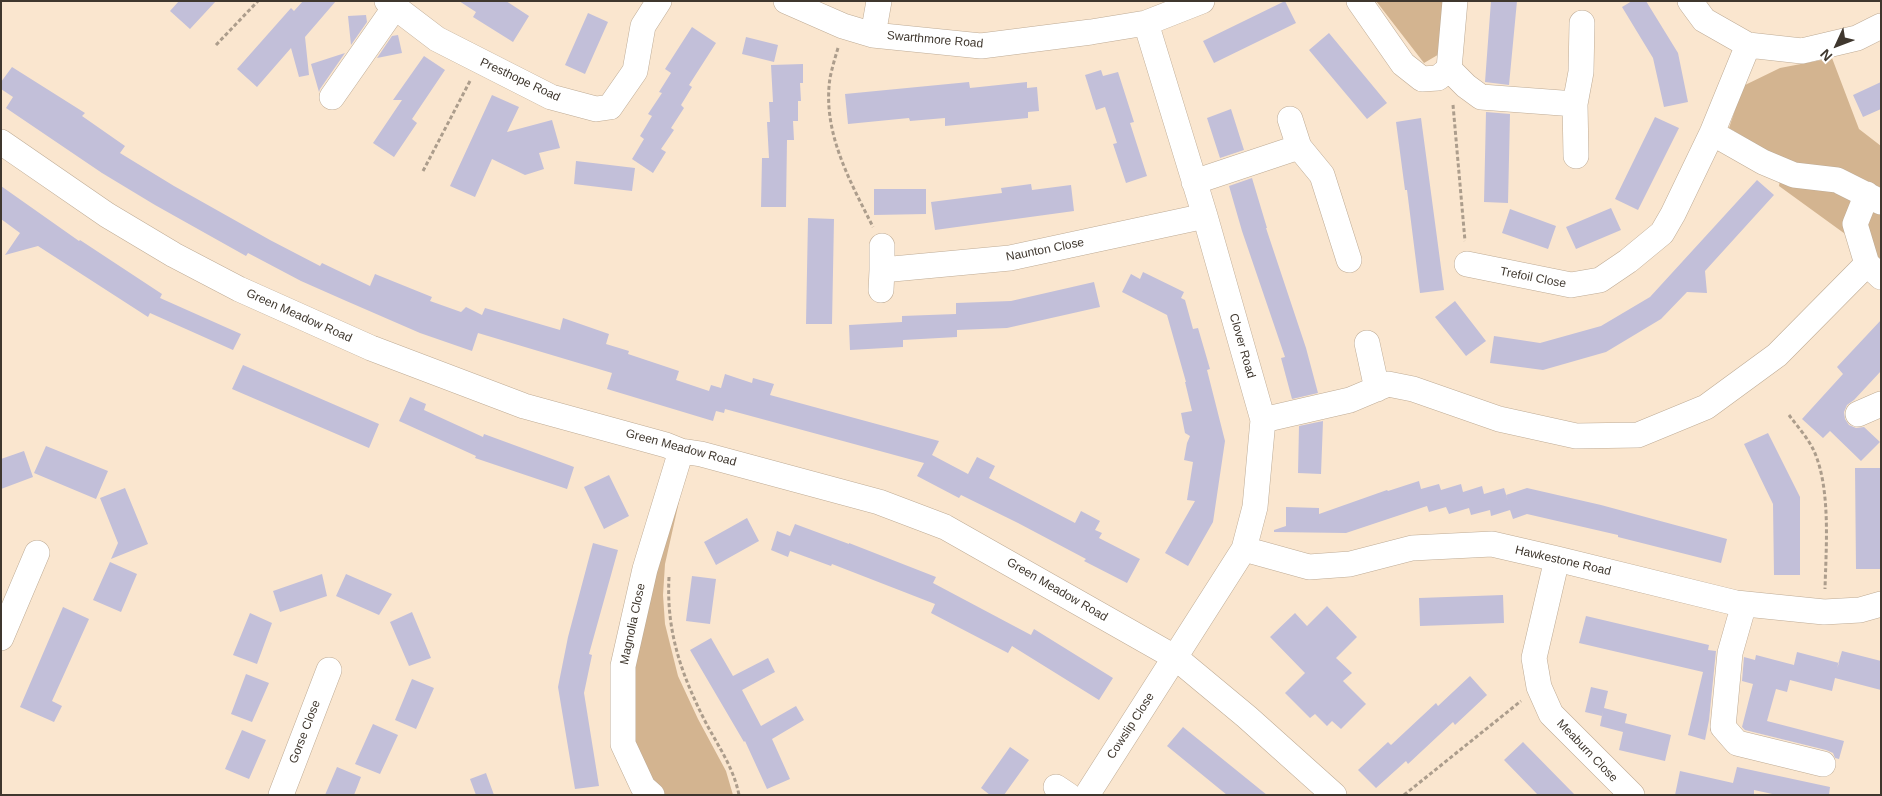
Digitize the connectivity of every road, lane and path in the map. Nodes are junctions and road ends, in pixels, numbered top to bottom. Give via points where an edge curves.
1 (258, 1) edge
2 (659, 1) edge
3 (786, 1) edge
4 (879, 1) edge
5 (1202, 1) edge
6 (1359, 1) edge
7 (1455, 1) edge
8 (1690, 1) edge
9 (391, 4) edge
10 (1146, 23) junction
11 (1582, 23) dead end
12 (843, 26) junction
13 (1881, 26) edge
14 (874, 35) junction
15 (216, 45) dead end
16 (1748, 45) junction
17 (480, 61) junction
18 (1450, 69) junction
19 (332, 97) dead end
20 (1575, 104) junction
21 (1290, 119) dead end
22 (1712, 133) junction
23 (1, 142) edge
24 (1299, 147) junction
25 (1576, 156) dead end
26 (422, 171) dead end
27 (1194, 182) junction
28 (1874, 198) edge
29 (1205, 216) junction
30 (1349, 260) dead end
31 (1467, 264) joint
32 (882, 269) joint
33 (1874, 271) edge
34 (1367, 343) dead end
35 (1377, 389) junction
36 (1881, 404) edge
37 (1858, 414) dead end
38 (1789, 415) dead end
39 (1263, 420) junction
40 (681, 451) junction
41 (1244, 549) junction
42 (37, 553) dead end
43 (1557, 558) junction
44 (669, 569) dead end
45 (1744, 604) junction
46 (1881, 604) edge
47 (1824, 612) junction
48 (1, 638) edge
49 (1176, 658) junction
50 (329, 670) dead end
51 (1539, 687) junction
52 (1823, 764) dead end
53 (281, 795) edge
54 (652, 795) edge
55 (739, 795) edge
56 (1087, 795) edge
57 (1334, 795) edge
58 (1404, 795) edge
59 (1632, 795) edge

1 - 15 path
2 - 17 street, Presthope Road via 643,26 635,71 610,107 596,109 551,97
3 - 12 street, Swarthmore Road
4 - 14 street
5 - 10 street, Swarthmore Road
6 - 18 street via 1403,64 1422,79 1438,78
7 - 18 street
8 - 16 street via 1704,20
9 - 17 street, Presthope Road via 437,39
9 - 19 street
10 - 14 street, Swarthmore Road via 981,46
10 - 27 street, Clover Road
11 - 20 street via 1582,72
12 - 14 street, Swarthmore Road
12 - 32 path via 830,79 830,120 841,162
13 - 16 street via 1857,38 1802,52
16 - 22 street, Trefoil Close
17 - 26 path
18 - 20 street via 1481,97
18 - 31 path
20 - 25 street
21 - 24 street
22 - 28 street via 1763,162 1794,175 1837,180
22 - 31 street, Trefoil Close via 1662,233 1600,280 1571,285
23 - 40 street, Green Meadow Road via 107,215 239,289 371,348 524,406
24 - 27 street
24 - 30 street via 1322,175
27 - 29 street, Clover Road
28 - 33 street via 1855,224
29 - 32 street, Naunton Close via 1010,258
29 - 39 street, Clover Road
33 - 35 street via 1777,355 1706,407 1638,436 1576,436 1499,419 1413,389 1388,384
34 - 35 street
35 - 39 street via 1350,400
36 - 37 street
38 - 47 path via 1813,450 1824,482
39 - 41 street, Clover Road via 1255,507
40 - 49 street, Green Meadow Road via 879,502 945,527
40 - 54 street, Magnolia Close via 645,570 623,666 623,744 643,788
41 - 43 street, Hawkestone Road via 1309,567 1350,564 1412,548 1492,544
41 - 49 street, Clover Road
42 - 48 street
43 - 45 street, Hawkestone Road
43 - 51 street, Meaburn Close via 1534,658
44 - 55 path via 670,621 682,671 730,766
45 - 47 street, Hawkestone Road
45 - 52 street via 1730,654 1723,727 1737,743
46 - 47 street, Hawkestone Road via 1860,610
49 - 56 street, Cowslip Close
49 - 57 street, Green Meadow Road
50 - 53 street, Gorse Close
51 - 58 path
51 - 59 street, Meaburn Close via 1551,714

